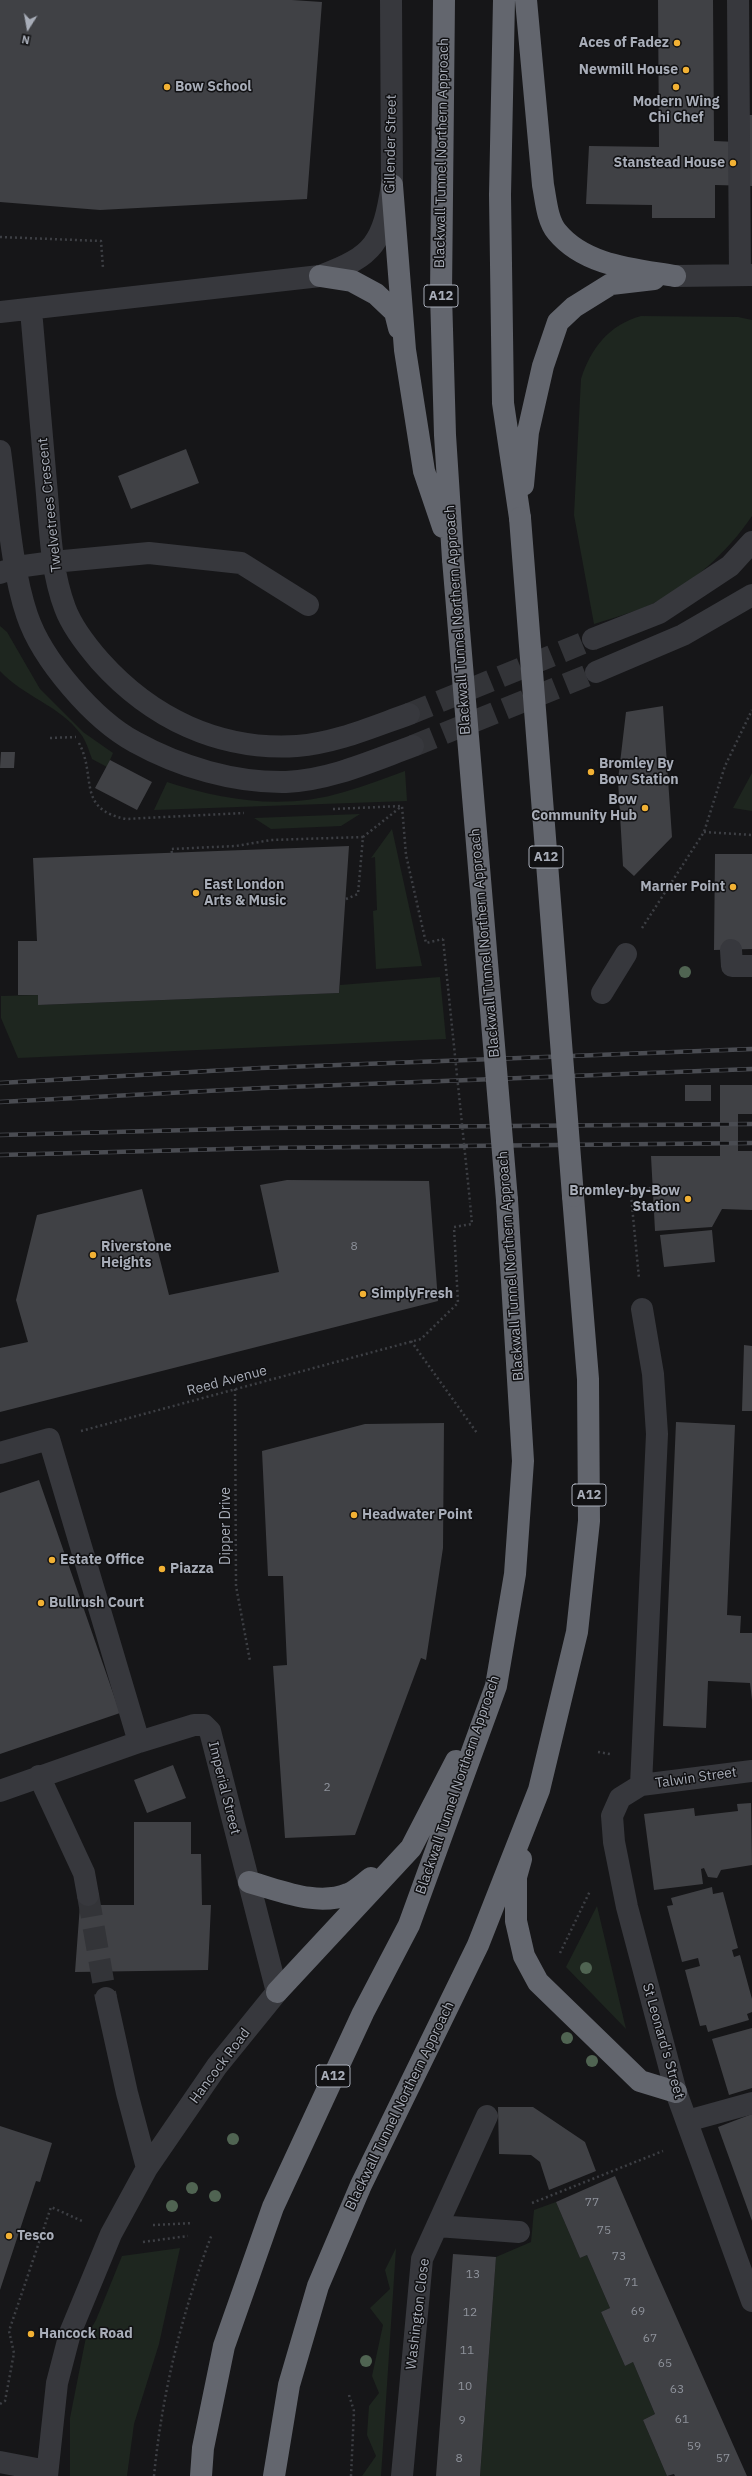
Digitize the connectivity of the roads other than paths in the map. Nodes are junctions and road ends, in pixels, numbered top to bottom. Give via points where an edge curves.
1 (391, 0) edge
2 (444, 0) edge
3 (504, 0) edge
4 (526, 0) edge
5 (738, 0) edge
6 (392, 185) junction
7 (746, 275) edge
8 (320, 276) junction
9 (675, 276) junction
10 (32, 310) junction
11 (0, 312) edge
12 (405, 350) junction
13 (0, 451) edge
14 (520, 518) junction
15 (752, 542) edge
16 (453, 558) junction
17 (53, 562) junction
18 (8, 570) edge
19 (752, 595) edge
20 (308, 605) dead end
21 (593, 639) tunnel mouth
22 (596, 672) tunnel mouth
23 (409, 714) tunnel mouth
24 (413, 746) tunnel mouth
25 (731, 950) dead end
26 (626, 954) road end
27 (752, 966) edge
28 (602, 993) dead end
29 (642, 1308) dead end
30 (0, 1453) edge
31 (496, 1686) junction
32 (139, 1742) junction
33 (752, 1770) edge
34 (39, 1776) junction
35 (641, 1785) junction
36 (539, 1790) junction
37 (0, 1791) edge
38 (411, 1848) junction
39 (249, 1882) junction
40 (88, 1895) tunnel mouth
41 (277, 1992) junction
42 (106, 1998) tunnel mouth
43 (676, 2092) junction
44 (752, 2104) edge
45 (487, 2116) dead end
46 (687, 2121) junction
47 (147, 2168) junction
48 (437, 2226) junction
49 (519, 2232) dead end
50 (752, 2301) edge
51 (0, 2462) edge
52 (47, 2474) edge
53 (274, 2474) edge
54 (201, 2476) edge
55 (402, 2476) edge

1 - 6 street, Gillender Street
2 - 16 highway, Blackwall Tunnel Northern Approach / A12 via 441,294 444,436
3 - 14 highway, Blackwall Tunnel Northern Approach / A12 via 500,187 503,403
4 - 9 highway via 543,185 548,211 556,231 574,248 607,264
5 - 7 street
6 - 8 street, Gillender Street via 387,214 379,235 366,254 346,266
6 - 12 highway
7 - 9 street
8 - 10 street
8 - 12 highway via 352,281 376,294 394,312
9 - 14 highway via 611,284 574,307 558,322 542,366 528,432
10 - 11 street
10 - 17 street, Twelvetrees Crescent
12 - 16 highway via 424,471
13 - 18 street
14 - 36 highway, Blackwall Tunnel Northern Approach / A12, bridge via 588,1380 589,1521 577,1632
15 - 21 street via 730,566 659,613
16 - 31 highway, Blackwall Tunnel Northern Approach / A12, bridge via 507,1200 523,1461 515,1574
17 - 18 street
17 - 20 street via 149,553 241,563
17 - 23 street, Twelvetrees Crescent via 65,609 88,648 122,685 162,714 208,735 252,744 296,746 337,740
18 - 24 street via 27,616 52,665 90,708 134,742 184,764 236,778 287,782 340,773
19 - 22 street via 683,635
25 - 27 street via 732,966
26 - 28 street
29 - 35 street via 653,1374 657,1434
30 - 32 street via 49,1439
31 - 38 highway, A12
31 - 54 highway, Blackwall Tunnel Northern Approach / A12 via 409,1925 363,2013 273,2207 224,2346 203,2448
32 - 34 street, Imperial Street
32 - 39 street, Imperial Street via 194,1725 204,1725 210,1731
33 - 35 street, Talwin Street
34 - 37 street, Imperial Street
34 - 40 street via 84,1873
35 - 43 street, St Leonard's Street via 620,1798 612,1816 614,1842 627,1907
36 - 43 highway via 516,1877 516,1922 524,1956 538,1982 640,2081
36 - 53 highway, Blackwall Tunnel Northern Approach / A12 via 478,1945 361,2185 318,2286 289,2385
38 - 39 highway via 350,1894 332,1900 309,1898
38 - 41 highway, A12
39 - 41 street, Imperial Street
41 - 47 street, Hancock Road / A12 via 217,2066
42 - 47 street
43 - 46 street, St Leonard's Street
44 - 46 street
45 - 48 street, Washington Close
46 - 50 street, St Leonard's Street
47 - 52 street, Hancock Road / A12 via 111,2234 70,2333 57,2383
48 - 49 street
48 - 55 street, Washington Close via 422,2260
51 - 52 street

